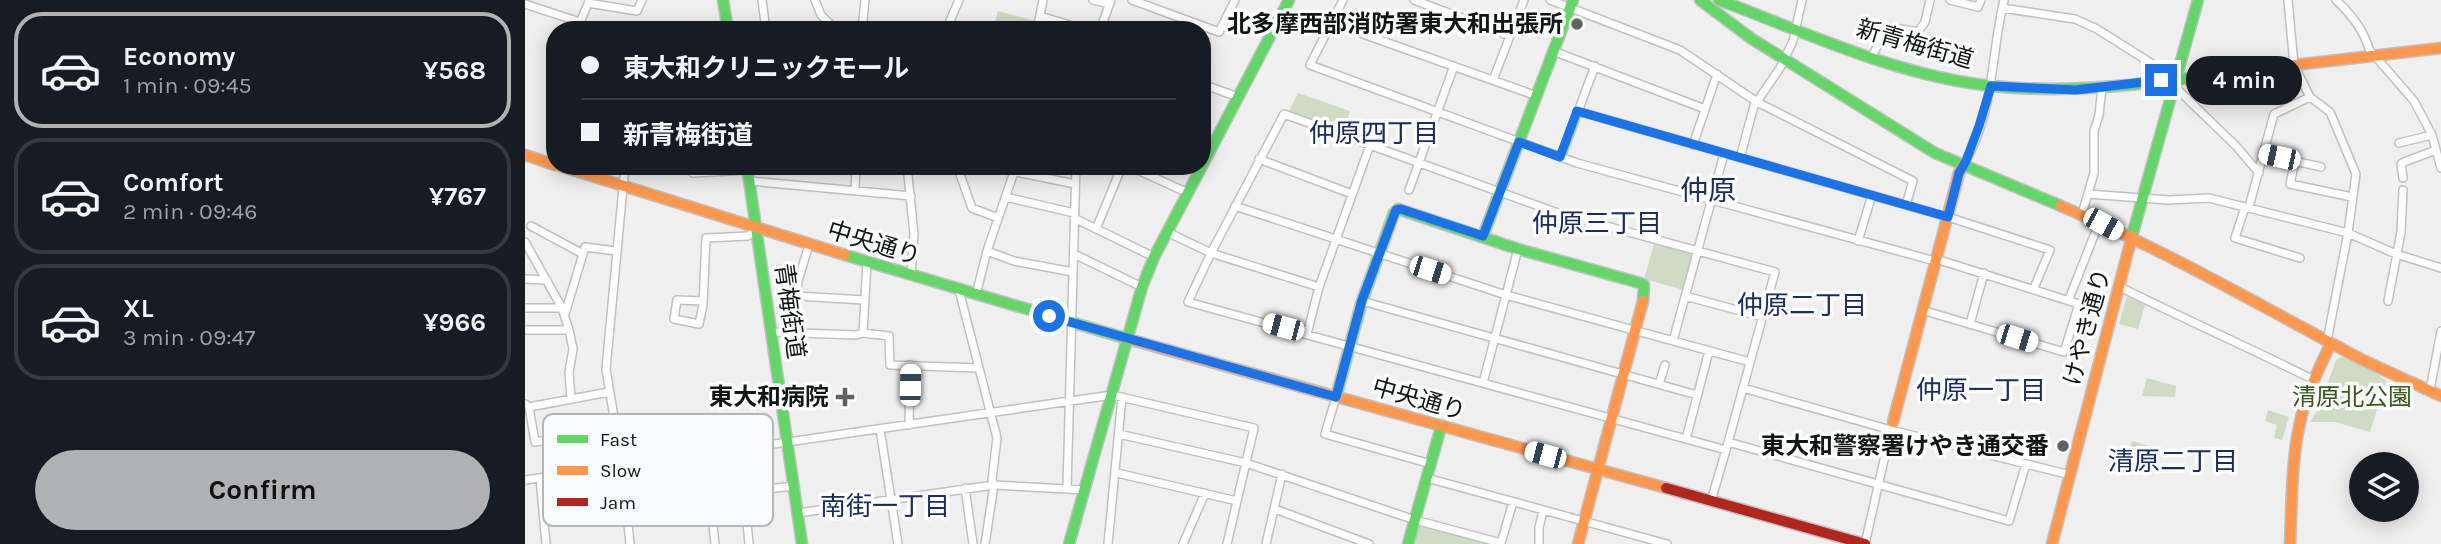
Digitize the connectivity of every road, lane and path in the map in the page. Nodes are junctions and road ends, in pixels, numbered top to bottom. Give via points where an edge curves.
1 (642, 0) edge
2 (723, 0) edge
3 (762, 0) edge
4 (815, 0) edge
5 (865, 0) edge
6 (959, 0) edge
7 (1043, 0) edge
8 (1093, 0) edge
9 (1132, 0) edge
10 (1234, 0) edge
11 (1289, 0) edge
12 (1343, 0) edge
13 (1414, 0) edge
14 (1524, 0) edge
15 (1550, 0) edge
16 (1700, 0) edge
17 (1719, 0) edge
18 (1802, 0) edge
19 (1930, 0) edge
20 (1950, 0) edge
21 (1981, 0) edge
22 (2198, 0) edge
23 (2288, 0) edge
24 (2336, 0) edge
25 (589, 2) edge
26 (1110, 2) edge
27 (525, 4) edge
28 (1155, 4) edge
29 (1572, 4) edge
30 (2003, 4) edge
31 (1040, 16) junction
32 (567, 21) edge
33 (581, 21) edge
34 (726, 21) edge
35 (765, 21) edge
36 (827, 21) edge
37 (863, 21) edge
38 (950, 21) edge
39 (1039, 21) edge
40 (1056, 21) edge
41 (1103, 21) edge
42 (1194, 21) edge
43 (1332, 23) junction
44 (1211, 28) edge
45 (1797, 28) junction
46 (1510, 36) junction
47 (2441, 48) edge
48 (1553, 51) junction
49 (2375, 56) junction
50 (1871, 57) junction
51 (1783, 59) junction
52 (2294, 65) junction
53 (1454, 66) junction
54 (1595, 66) junction
55 (1717, 74) junction
56 (1493, 80) junction
57 (2155, 80) junction
58 (2174, 82) junction
59 (1991, 86) junction
60 (1211, 87) edge
61 (2102, 87) junction
62 (1537, 96) junction
63 (1238, 97) junction
64 (2310, 97) junction
65 (1757, 102) junction
66 (1705, 109) junction
67 (1577, 111) junction
68 (1437, 113) junction
69 (2432, 135) junction
70 (1211, 140) edge
71 (1519, 142) junction
72 (2399, 143) dead end
73 (1370, 145) junction
74 (1693, 145) junction
75 (2436, 150) junction
76 (1724, 154) junction
77 (2264, 154) junction
78 (525, 155) edge
79 (1560, 157) junction
80 (1740, 158) junction
81 (1259, 159) junction
82 (546, 161) edge
83 (2295, 161) junction
84 (1419, 163) junction
85 (1963, 165) junction
86 (2321, 167) dead end
87 (2441, 168) edge
88 (2259, 173) junction
89 (588, 175) edge
90 (625, 175) edge
91 (748, 175) edge
92 (760, 175) edge
93 (856, 175) edge
94 (908, 175) edge
95 (960, 175) edge
96 (1013, 175) edge
97 (1029, 175) edge
98 (1076, 175) edge
99 (1118, 175) edge
100 (1149, 175) edge
101 (1197, 175) edge
102 (2403, 177) dead end
103 (1075, 184) junction
104 (625, 187) junction
105 (1409, 190) dead end
106 (2403, 190) dead end
107 (855, 191) junction
108 (1188, 193) junction
109 (1500, 193) junction
110 (1352, 194) junction
111 (2088, 194) junction
112 (911, 195) junction
113 (1872, 195) junction
114 (1006, 197) junction
115 (2352, 197) junction
116 (2143, 198) junction
117 (1712, 200) junction
118 (1906, 205) junction
119 (1235, 206) junction
120 (2247, 207) junction
121 (2082, 215) junction
122 (1074, 216) junction
123 (1948, 217) junction
124 (998, 218) junction
125 (2099, 223) junction
126 (531, 226) dead end
127 (757, 229) junction
128 (1096, 229) junction
129 (1167, 232) junction
130 (2348, 233) junction
131 (1483, 236) junction
132 (1336, 237) junction
133 (2131, 240) junction
134 (1858, 241) junction
135 (525, 242) edge
136 (809, 245) junction
137 (1518, 249) junction
138 (616, 251) junction
139 (987, 251) junction
140 (1697, 252) junction
141 (1211, 253) junction
142 (1379, 253) junction
143 (583, 254) junction
144 (1073, 254) junction
145 (2396, 254) junction
146 (1154, 257) junction
147 (2300, 258) dead end
148 (1935, 260) junction
149 (867, 262) junction
150 (2441, 268) edge
151 (1073, 272) junction
152 (1985, 273) junction
153 (911, 275) junction
154 (525, 279) edge
155 (547, 280) junction
156 (1142, 287) junction
157 (1319, 287) junction
158 (2120, 287) junction
159 (2033, 288) junction
160 (959, 290) junction
161 (976, 295) junction
162 (1506, 295) junction
163 (1685, 296) junction
164 (2069, 299) junction
165 (864, 300) junction
166 (1362, 300) junction
167 (703, 301) junction
168 (2388, 301) dead end
169 (525, 308) edge
170 (1922, 310) junction
171 (563, 312) junction
172 (1763, 317) junction
173 (1073, 323) junction
174 (1971, 324) junction
175 (525, 330) edge
176 (569, 330) junction
177 (1635, 331) junction
178 (2441, 331) edge
179 (772, 332) junction
180 (863, 333) junction
181 (1307, 334) junction
182 (1127, 338) junction
183 (1495, 340) junction
184 (1673, 341) junction
185 (2329, 342) junction
186 (1349, 345) junction
187 (1709, 351) junction
188 (1750, 362) junction
189 (910, 365) junction
190 (1665, 365) dead end
191 (979, 368) junction
192 (1622, 374) junction
193 (2314, 380) junction
194 (1483, 383) junction
195 (1659, 384) junction
196 (1743, 388) junction
197 (2430, 390) junction
198 (610, 392) junction
199 (1697, 395) junction
200 (1117, 396) junction
201 (2441, 396) edge
202 (1336, 397) junction
203 (571, 399) junction
204 (1070, 401) junction
205 (527, 405) edge
206 (991, 413) junction
207 (613, 414) edge
208 (1610, 418) junction
209 (909, 425) junction
210 (1892, 426) junction
211 (1441, 427) junction
212 (880, 429) junction
213 (1119, 434) junction
214 (1686, 439) junction
215 (543, 441) edge
216 (788, 442) junction
217 (773, 444) edge
218 (1727, 446) junction
219 (1246, 463) junction
220 (1431, 464) junction
221 (2026, 464) junction
222 (1597, 470) junction
223 (1117, 473) junction
224 (1282, 474) junction
225 (2070, 475) junction
226 (540, 478) junction
227 (543, 478) edge
228 (1427, 478) junction
229 (525, 480) edge
230 (994, 485) junction
231 (1879, 485) junction
232 (794, 486) junction
233 (965, 488) junction
234 (1067, 488) junction
235 (773, 489) edge
236 (1084, 490) junction
237 (1205, 493) junction
238 (891, 499) junction
239 (1237, 501) junction
240 (1711, 501) junction
241 (1513, 502) junction
242 (1275, 509) junction
243 (1543, 510) junction
244 (543, 511) edge
245 (798, 513) junction
246 (1583, 519) junction
247 (1415, 520) junction
248 (544, 526) edge
249 (628, 526) edge
250 (713, 526) edge
251 (747, 526) edge
252 (1636, 540) edge
253 (1267, 542) edge
254 (546, 544) edge
255 (630, 544) edge
256 (715, 544) edge
257 (749, 544) edge
258 (802, 544) edge
259 (898, 544) edge
260 (973, 544) edge
261 (985, 544) edge
262 (1069, 544) edge
263 (1108, 544) edge
264 (1183, 544) edge
265 (1227, 544) edge
266 (1277, 544) edge
267 (1369, 544) edge
268 (1408, 544) edge
269 (1539, 544) edge
270 (1579, 544) edge
271 (1667, 544) edge
272 (1865, 544) edge
273 (2052, 544) edge
274 (2290, 544) edge

1 - 25 street via 637,11
2 - 34 street
3 - 35 street
4 - 36 street
5 - 37 street
6 - 38 street
7 - 31 street
8 - 26 street
9 - 28 street
10 - 44 street via 1219,32
11 - 63 street
12 - 43 street
13 - 46 street
14 - 46 street
15 - 29 street
16 - 51 street
17 - 45 street, 新青梅街道
18 - 45 street
19 - 50 street via 1918,32 1889,27
20 - 21 street via 1978,7
22 - 58 street, けやき通り
23 - 52 street
24 - 49 street
25 - 33 street
26 - 41 street
27 - 32 street
28 - 42 street
29 - 48 street
29 - 55 street via 1680,50
30 - 57 street via 2075,19 2097,29 2154,65
30 - 59 street
31 - 39 street
31 - 40 street
43 - 53 street
43 - 68 street via 1310,65
45 - 50 street, 新青梅街道
45 - 51 street
46 - 56 street
47 - 49 street, 新青梅街道
48 - 54 street
48 - 62 street
49 - 52 street, 新青梅街道
49 - 69 street via 2414,101
50 - 59 street, 新青梅街道
51 - 65 street
51 - 85 street via 1935,153
52 - 58 street, 新青梅街道
52 - 64 street
53 - 56 street
53 - 68 street
54 - 66 street
54 - 67 street
55 - 65 street
55 - 66 street
56 - 62 street
57 - 58 street, 新青梅街道
57 - 61 street, 新青梅街道
58 - 88 street
58 - 116 street, けやき通り
59 - 61 street, 新青梅街道 via 2044,90
59 - 85 street
60 - 63 street
61 - 111 street via 2094,131 2095,173
62 - 71 street
63 - 70 street
64 - 77 street via 2274,114
64 - 115 street via 2330,112 2355,174
65 - 80 street
65 - 118 street via 1913,181
66 - 74 street
67 - 74 street
67 - 79 street
68 - 71 street
68 - 84 street
69 - 72 street
69 - 75 street
71 - 79 street
71 - 109 street
73 - 81 street via 1284,114
73 - 84 street
73 - 110 street
74 - 76 street
75 - 87 street
75 - 102 street via 2401,164
76 - 80 street
76 - 117 street
77 - 83 street
77 - 88 street
78 - 82 street
79 - 117 street
80 - 113 street
81 - 110 street
81 - 119 street
83 - 86 street
83 - 115 street via 2290,184
84 - 105 street
84 - 109 street
85 - 121 street
85 - 123 street
88 - 120 street
89 - 104 street, 中央通り
90 - 104 street
91 - 127 street, 青梅街道
92 - 107 street
93 - 107 street
94 - 112 street
95 - 124 street via 972,208
96 - 114 street
97 - 103 street
98 - 103 street
99 - 128 street
100 - 108 street
101 - 108 street
103 - 122 street
104 - 127 street, 中央通り
104 - 138 street
106 - 145 street
107 - 112 street
108 - 129 street
109 - 131 street
109 - 140 street
110 - 132 street
111 - 116 street
111 - 121 street
112 - 153 street
113 - 118 street
113 - 134 street
114 - 122 street
114 - 124 street
115 - 130 street
116 - 120 street via 2209,198
116 - 133 street, けやき通り
117 - 134 street
117 - 140 street
118 - 123 street
119 - 132 street
119 - 141 street
120 - 130 street
120 - 147 street via 2235,238
121 - 125 street
122 - 128 street
122 - 144 street
123 - 148 street
123 - 159 street via 2050,250
124 - 139 street
125 - 133 street
125 - 164 street
126 - 143 street
127 - 136 street, 中央通り
127 - 167 street via 748,236 706,238
127 - 179 street, 青梅街道
128 - 146 street
129 - 141 street
129 - 146 street
130 - 145 street
130 - 185 street
131 - 137 street
131 - 142 street via 1398,209
132 - 142 street
132 - 157 street
133 - 158 street, けやき通り
133 - 185 street
134 - 148 street
135 - 155 street
136 - 149 street, 中央通り
136 - 165 street via 797,296
137 - 162 street
137 - 177 street via 1644,285
138 - 143 street via 586,247
138 - 198 street via 606,369
139 - 151 street
139 - 161 street
140 - 163 street
140 - 172 street via 1775,272
141 - 157 street
141 - 181 street via 1188,302
142 - 162 street
142 - 166 street
143 - 171 street
144 - 151 street
144 - 156 street
145 - 150 street
145 - 168 street
146 - 156 street
148 - 152 street
148 - 170 street
149 - 153 street, 中央通り
149 - 165 street
151 - 173 street
152 - 159 street
152 - 174 street
153 - 160 street, 中央通り
154 - 155 street
155 - 171 street
156 - 182 street
157 - 181 street
158 - 193 street
158 - 225 street, けやき通り
159 - 164 street
160 - 161 street, 中央通り
160 - 191 street
161 - 173 street, 中央通り
162 - 177 street
162 - 183 street
163 - 172 street
163 - 184 street
164 - 174 street via 2080,304 2064,352
165 - 180 street
166 - 183 street
166 - 186 street
167 - 167 street via 677,300 674,319 699,324
169 - 171 street
170 - 174 street
170 - 210 street
171 - 176 street
172 - 188 street
173 - 182 street, 中央通り
173 - 204 street
175 - 176 street
176 - 203 street
177 - 184 street
177 - 192 street
178 - 197 street
179 - 180 street
179 - 216 street, 青梅街道
180 - 189 street via 889,336 890,365
181 - 186 street
182 - 200 street
182 - 202 street, 中央通り
183 - 192 street
183 - 194 street
184 - 187 street
185 - 193 street
185 - 197 street
186 - 194 street
186 - 202 street
187 - 188 street
187 - 199 street
188 - 196 street
189 - 191 street
189 - 209 street
190 - 195 street
191 - 206 street
192 - 195 street
192 - 208 street
193 - 274 street via 2294,456
194 - 208 street
195 - 199 street
196 - 210 street
196 - 218 street
197 - 201 street
198 - 203 street
198 - 207 street
199 - 214 street
200 - 204 street
200 - 213 street
200 - 219 street via 1254,428
200 - 236 street
202 - 211 street, 中央通り
202 - 220 street via 1325,434
203 - 205 street
204 - 206 street
204 - 234 street
205 - 215 street via 535,442
206 - 209 street
206 - 230 street via 997,438
208 - 214 street
208 - 222 street
209 - 212 street
210 - 221 street
210 - 231 street
211 - 220 street
211 - 222 street, 中央通り
212 - 216 street
212 - 238 street
213 - 219 street
213 - 223 street
214 - 218 street
216 - 217 street
216 - 232 street, 青梅街道
218 - 231 street
218 - 240 street
219 - 224 street
219 - 239 street
220 - 228 street
221 - 225 street
221 - 231 street via 2008,521
222 - 240 street, 中央通り
222 - 246 street
223 - 237 street
223 - 263 street
224 - 242 street
224 - 247 street
225 - 273 street, けやき通り
226 - 227 street
226 - 229 street
226 - 244 street
228 - 241 street
228 - 247 street
230 - 233 street
230 - 234 street
230 - 261 street
231 - 272 street
232 - 235 street
232 - 245 street, 青梅街道
233 - 238 street
233 - 260 street
234 - 236 street
236 - 262 street
237 - 239 street
237 - 264 street
238 - 245 street
238 - 259 street
239 - 265 street
240 - 272 street, 中央通り
241 - 243 street
241 - 247 street via 1501,543
242 - 253 street
242 - 267 street
243 - 246 street
243 - 269 street
245 - 258 street, 青梅街道
246 - 252 street
246 - 270 street
247 - 268 street
248 - 254 street
249 - 255 street
250 - 256 street
251 - 257 street
252 - 271 street
253 - 266 street

